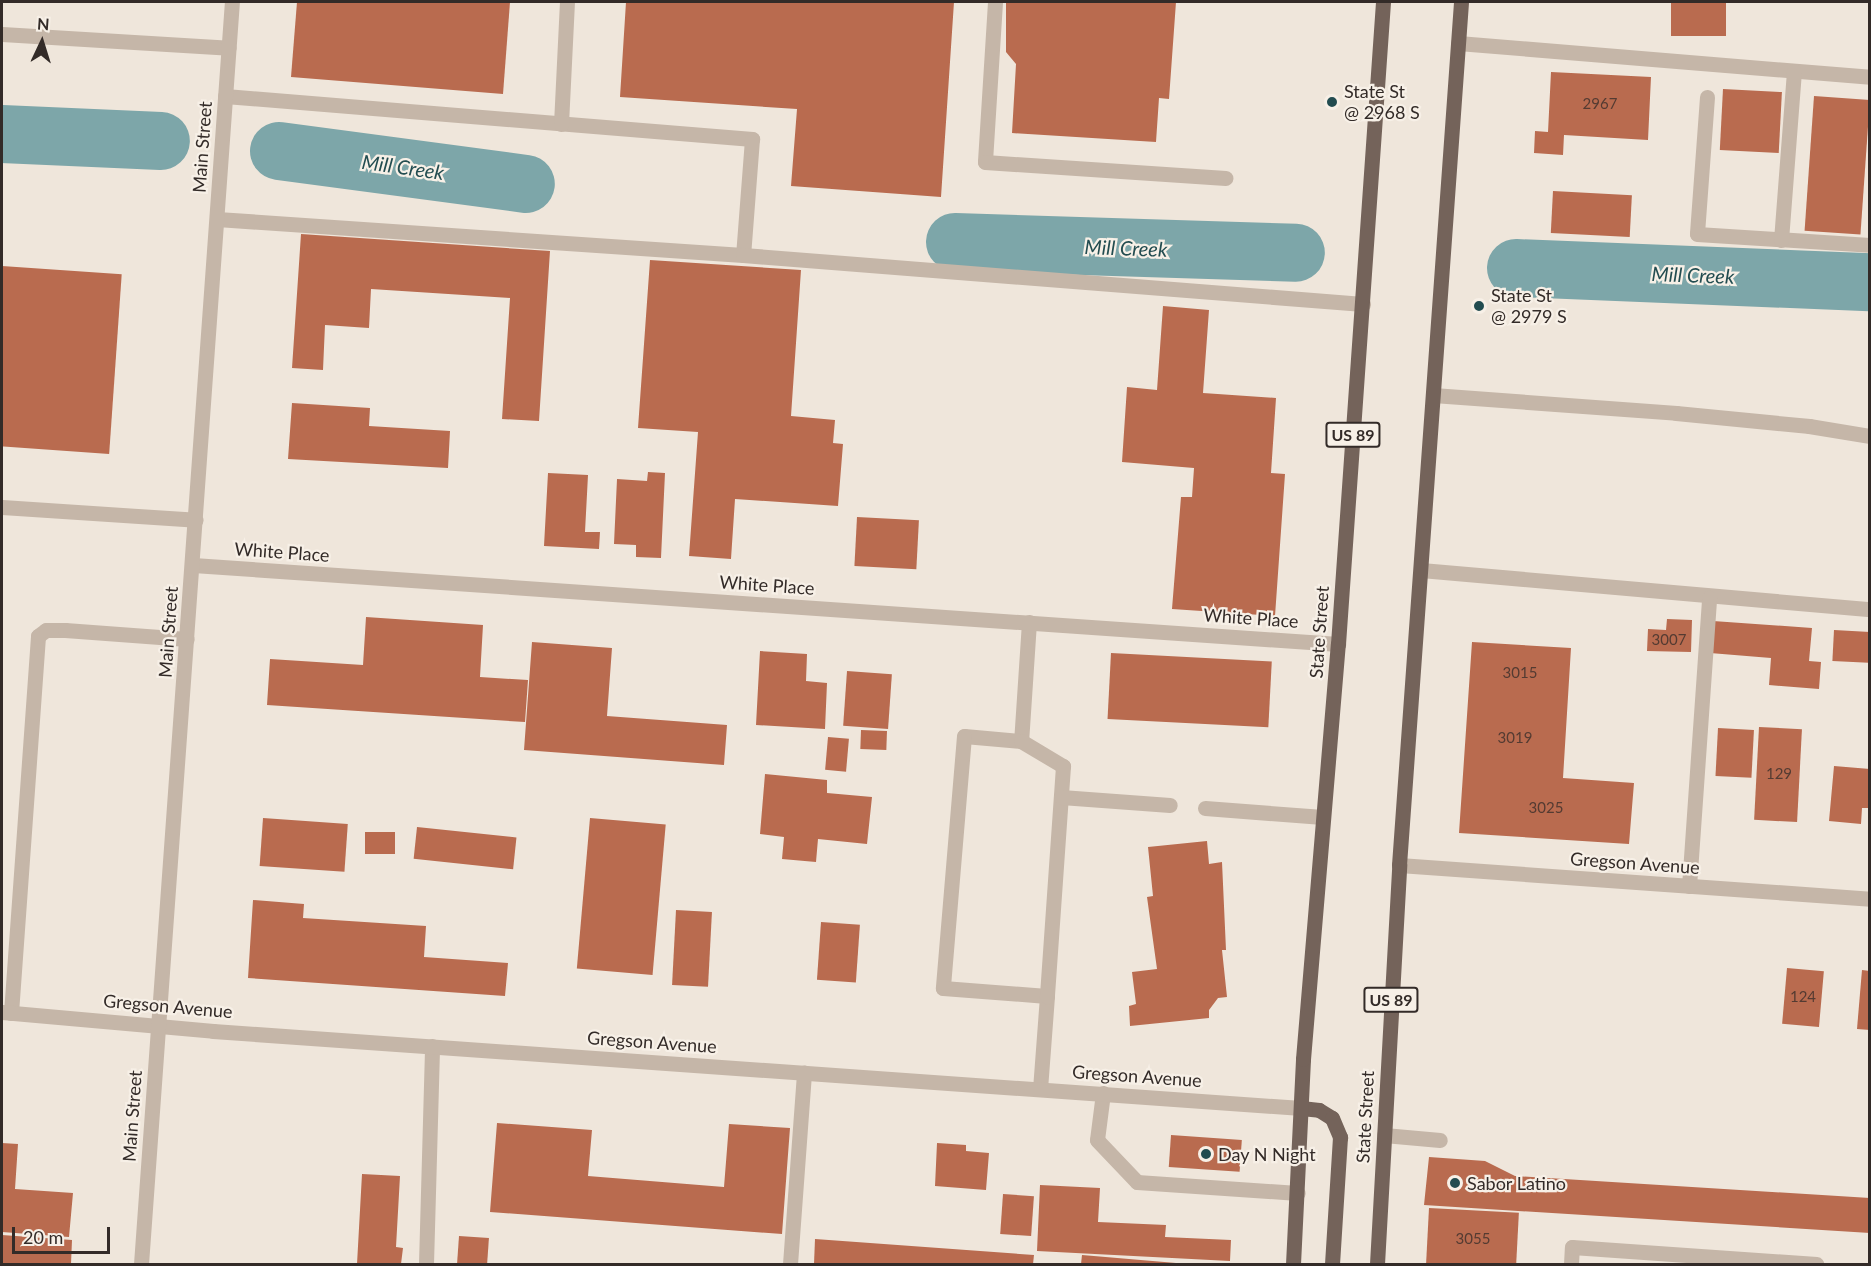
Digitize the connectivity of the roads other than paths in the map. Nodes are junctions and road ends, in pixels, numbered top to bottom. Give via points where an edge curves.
1 (232, 2) edge
2 (567, 2) edge
3 (995, 2) edge
4 (1383, 2) edge
5 (1461, 2) edge
6 (2, 34) edge
7 (1458, 43) junction
8 (229, 48) junction
9 (1794, 71) junction
10 (1869, 77) edge
11 (225, 96) junction
12 (1707, 97) dead end
13 (561, 124) junction
14 (1225, 178) dead end
15 (217, 219) junction
16 (1781, 240) junction
17 (1869, 245) edge
18 (743, 255) junction
19 (1363, 304) junction
20 (1433, 395) junction
21 (1869, 436) edge
22 (2, 507) edge
23 (196, 520) junction
24 (193, 565) junction
25 (1421, 570) junction
26 (1709, 598) junction
27 (1869, 609) edge
28 (1029, 622) junction
29 (187, 639) junction
30 (1338, 644) junction
31 (1021, 741) junction
32 (1061, 797) junction
33 (1170, 805) dead end
34 (1205, 808) dead end
35 (1323, 817) junction
36 (1399, 866) junction
37 (1689, 886) junction
38 (1869, 899) edge
39 (1047, 996) junction
40 (6, 1012) edge
41 (158, 1024) junction
42 (432, 1046) junction
43 (804, 1072) junction
44 (1040, 1089) junction
45 (1103, 1094) junction
46 (1301, 1108) junction
47 (1384, 1136) junction
48 (1440, 1140) dead end
49 (1298, 1193) junction
50 (141, 1264) edge
51 (426, 1264) edge
52 (790, 1264) edge
53 (1293, 1264) edge
54 (1332, 1264) edge
55 (1377, 1264) edge
56 (1571, 1264) edge
57 (1816, 1264) edge

1 - 8 street, Main Street
2 - 13 street
3 - 14 street via 985,162
4 - 19 main road, State Street / US 89
5 - 7 main road, State Street / US 89
6 - 8 street
7 - 9 street
7 - 20 main road, State Street / US 89
8 - 11 street, Main Street
9 - 10 street
9 - 16 street
11 - 13 street
11 - 15 street, Main Street
12 - 16 street via 1697,234
13 - 18 street via 752,139
15 - 18 street
15 - 23 street, Main Street
16 - 17 street
18 - 19 street
19 - 30 main road, State Street / US 89
20 - 21 street via 1709,416
20 - 25 main road, State Street / US 89
22 - 23 street
23 - 24 street, Main Street
24 - 28 street, White Place
24 - 29 street, Main Street
25 - 26 street via 1628,585
25 - 36 main road, State Street / US 89
26 - 27 street
26 - 37 street
28 - 30 street, White Place
28 - 31 street
29 - 40 street via 65,630 46,630 38,636
29 - 41 street, Main Street
30 - 35 main road, State Street / US 89
31 - 32 street via 1063,766
31 - 39 street via 964,736 944,988
32 - 33 street
32 - 39 street
34 - 35 street
35 - 46 main road, State Street / US 89
36 - 37 street, Gregson Avenue
36 - 47 main road, State Street / US 89
37 - 38 street, Gregson Avenue
39 - 44 street
40 - 41 street, Gregson Avenue
41 - 42 street, Gregson Avenue
41 - 50 street, Main Street
42 - 43 street, Gregson Avenue
42 - 51 street via 431,1215
43 - 44 street, Gregson Avenue
43 - 52 street
44 - 45 street, Gregson Avenue
45 - 46 street, Gregson Avenue
45 - 49 street via 1097,1140 1137,1182
46 - 49 main road, State Street / US 89
46 - 54 main road via 1319,1110 1332,1118 1340,1137
47 - 48 street
47 - 55 main road, State Street / US 89
49 - 53 main road, State Street / US 89
56 - 57 street via 1572,1247

